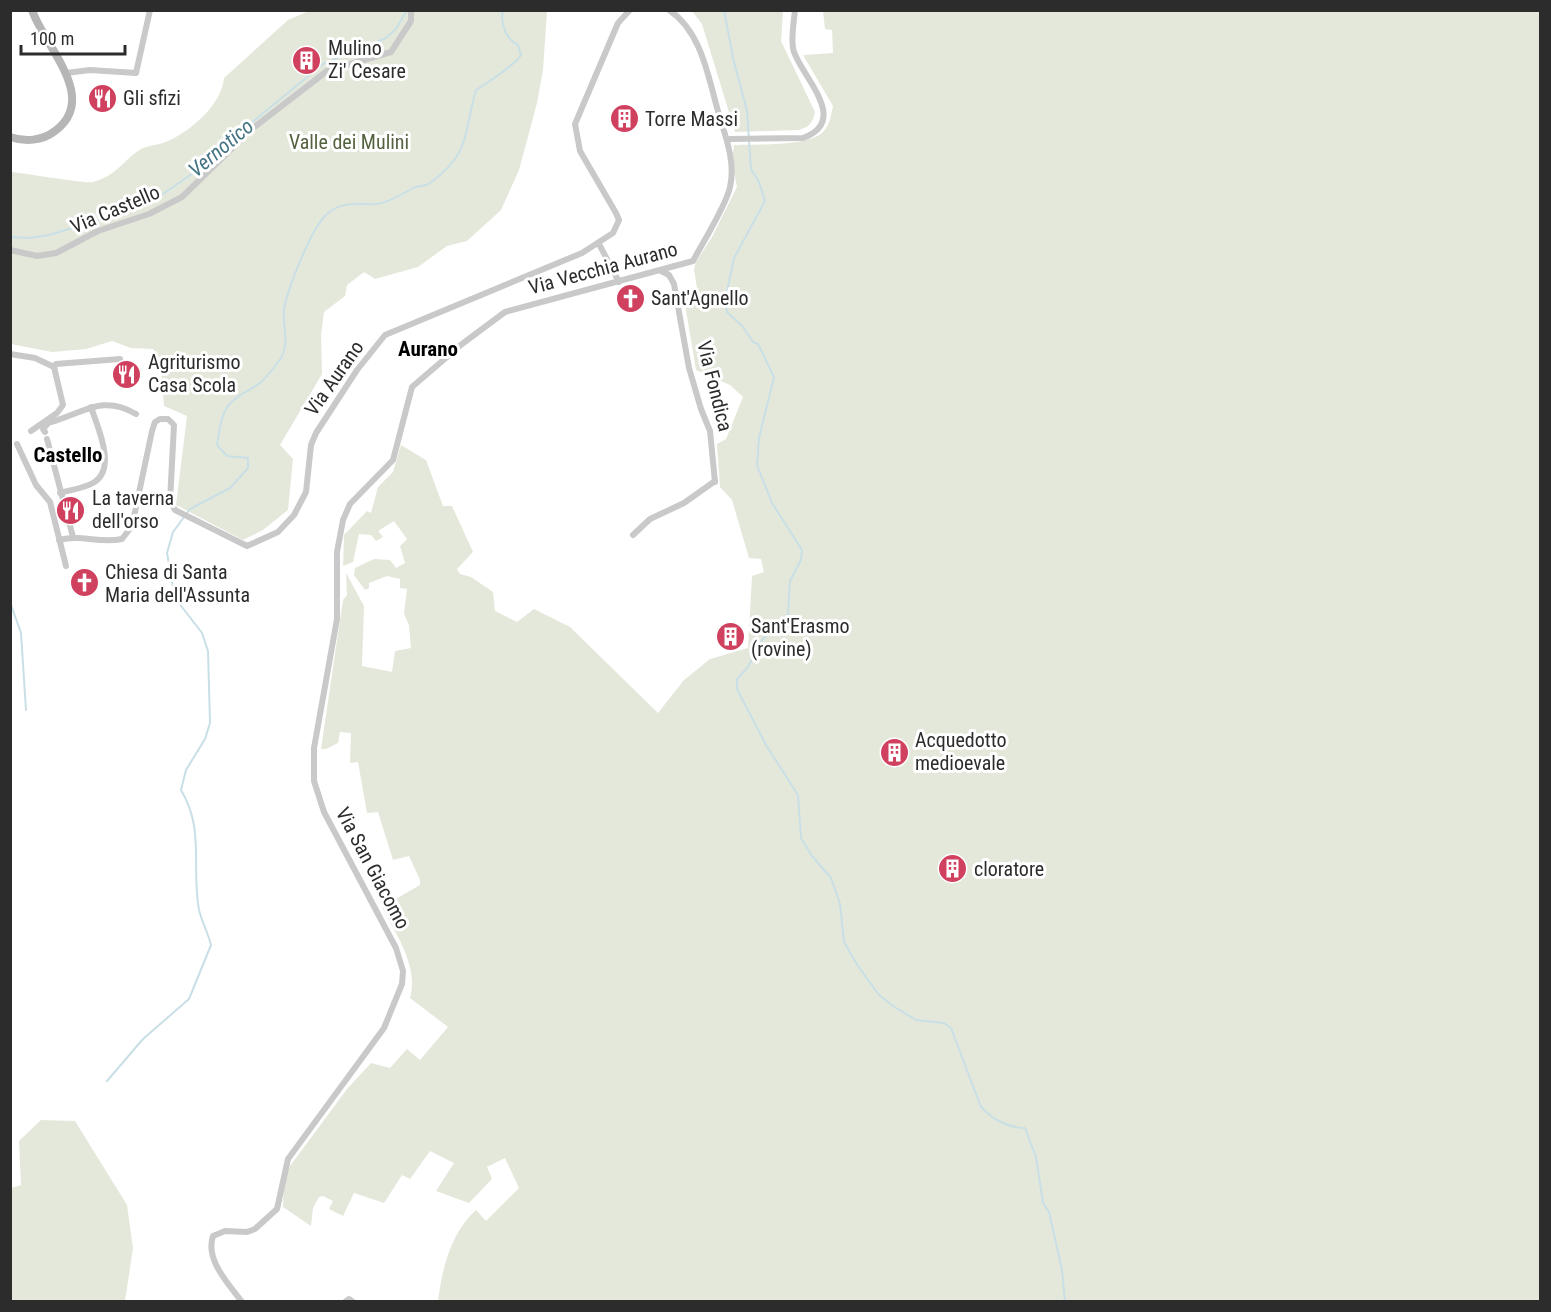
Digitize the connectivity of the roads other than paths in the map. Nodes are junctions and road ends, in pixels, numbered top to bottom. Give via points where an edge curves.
1 (32, 10) edge
2 (150, 10) edge
3 (630, 10) edge
4 (669, 10) edge
5 (795, 10) edge
6 (412, 12) edge
7 (66, 73) junction
8 (10, 137) edge
9 (729, 139) junction
10 (599, 244) junction
11 (10, 250) edge
12 (661, 271) junction
13 (619, 282) junction
14 (10, 354) edge
15 (120, 359) dead end
16 (54, 367) junction
17 (416, 382) joint
18 (91, 407) junction
19 (136, 414) dead end
20 (52, 419) junction
21 (31, 431) dead end
22 (18, 444) dead end
23 (60, 493) junction
24 (633, 535) dead end
25 (73, 537) junction
26 (59, 540) junction
27 (66, 566) dead end
28 (242, 1302) edge
29 (345, 1302) edge
30 (353, 1302) edge

1 - 7 main road
2 - 7 street via 136,73
3 - 10 street, Via Aurano via 618,23 575,124 580,151 619,220 613,233
4 - 9 street via 688,27 703,59
5 - 9 street via 794,51 822,102 822,123 811,136 795,139
6 - 11 street, Via Castello via 403,37 390,52 327,71 253,128 182,198 98,231 56,253 37,256
7 - 8 main road via 72,96 68,119 47,136 32,140
9 - 12 street, Via Vecchia Aurano via 730,188 693,261
10 - 13 street
10 - 25 street, Via Aurano via 385,335 316,433 306,492 288,524 254,544 247,546 175,510 170,501 174,425 160,419 152,431 132,526 122,539 108,542
12 - 13 street, Via Vecchia Aurano
12 - 24 street, Via Fondica via 674,284 689,368 710,431 715,481 684,503 650,519
13 - 17 street, Via Vecchia Aurano via 505,312
14 - 16 street via 35,358
15 - 16 street
16 - 20 street via 63,405
17 - 28 street, Via San Giacomo via 393,460 356,496 343,520 338,552 337,619 314,748 314,780 324,812 396,948 403,971 402,984 384,1028 288,1159 277,1209 255,1229 213,1236 210,1244 221,1275
18 - 19 street via 108,403
18 - 20 street
18 - 23 street via 100,434 104,469 95,482
20 - 21 street
20 - 23 street via 44,429
22 - 26 street via 36,485 50,502
23 - 25 street
25 - 26 street
26 - 27 street
29 - 30 street

